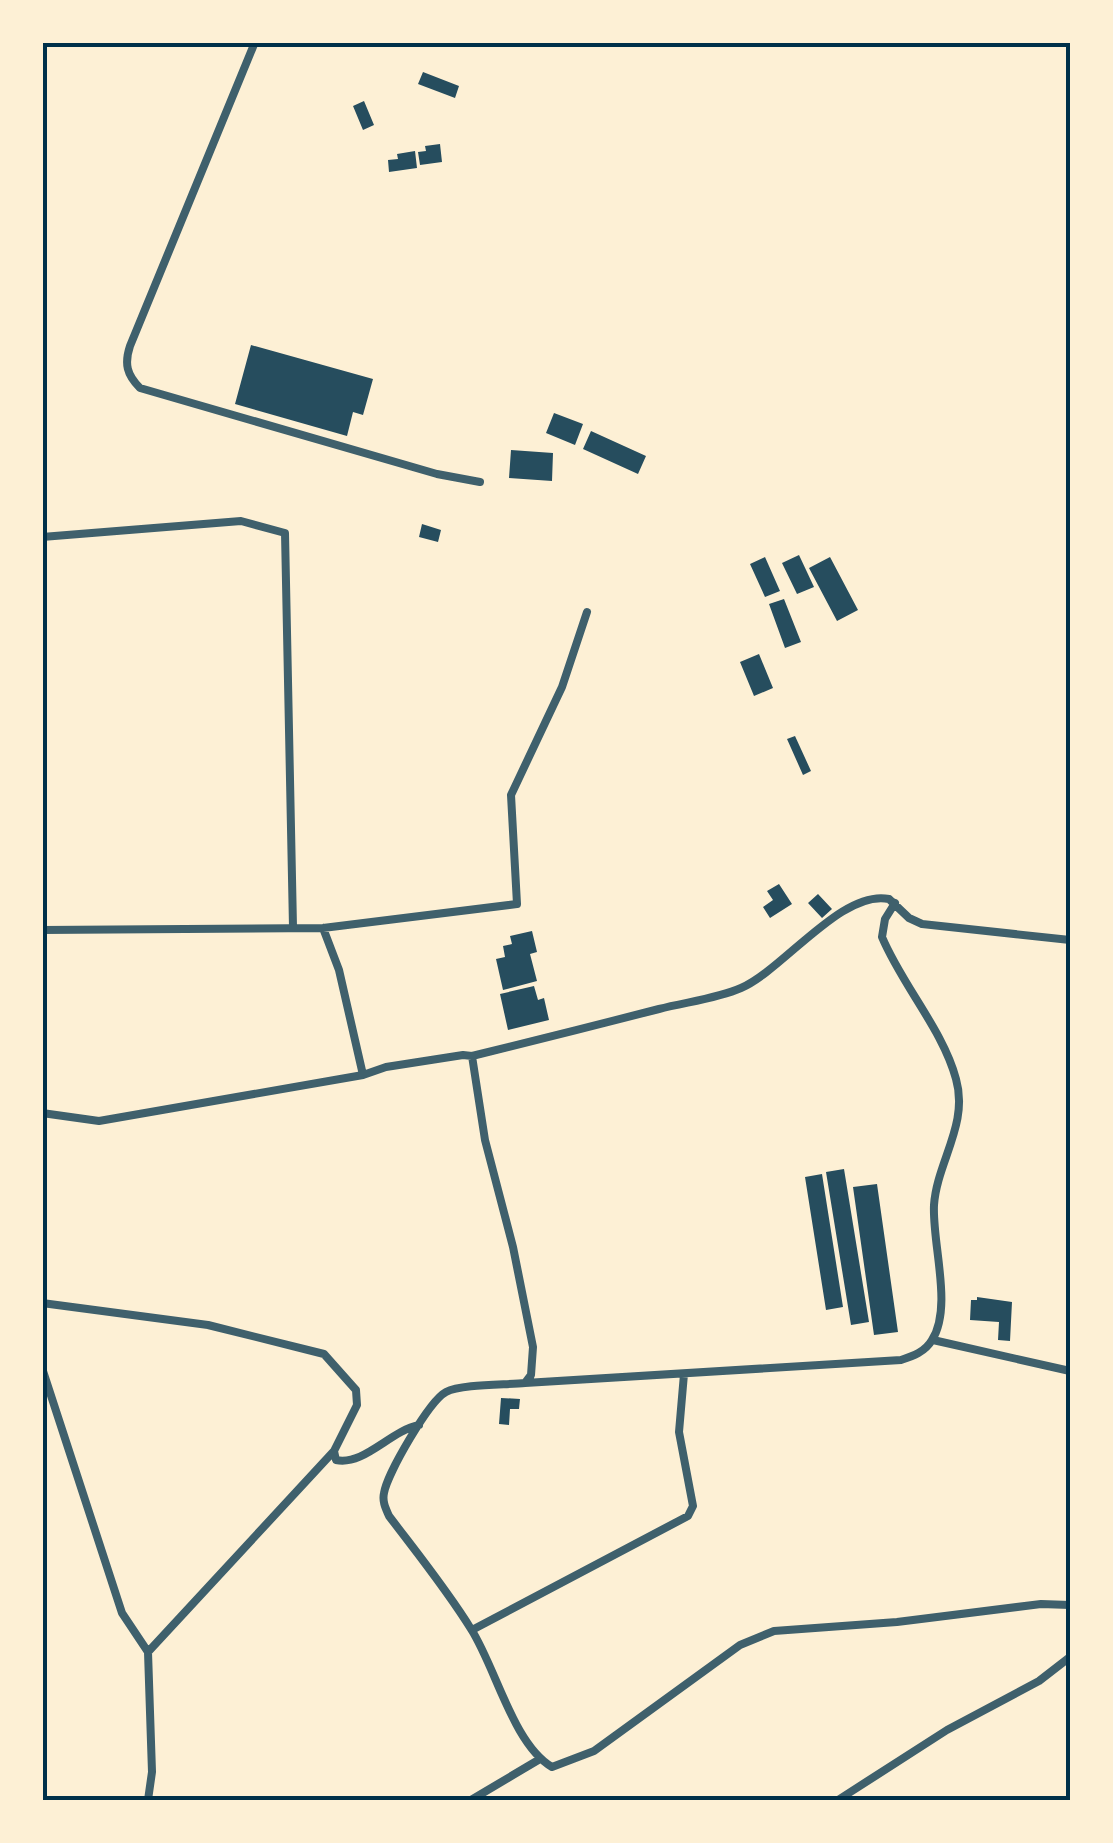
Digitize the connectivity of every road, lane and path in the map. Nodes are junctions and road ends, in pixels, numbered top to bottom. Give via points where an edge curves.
1 (255, 42) edge
2 (480, 482) dead end
3 (42, 537) edge
4 (587, 612) dead end
5 (894, 903) junction
6 (293, 928) junction
7 (323, 928) junction
8 (42, 930) edge
9 (1070, 940) edge
10 (472, 1056) junction
11 (364, 1075) junction
12 (42, 1113) edge
13 (42, 1304) edge
14 (933, 1340) junction
15 (42, 1368) edge
16 (1070, 1370) edge
17 (684, 1374) junction
18 (525, 1383) junction
19 (420, 1426) junction
20 (334, 1451) junction
21 (1070, 1604) edge
22 (472, 1630) junction
23 (148, 1652) junction
24 (1070, 1657) edge
25 (540, 1760) junction
26 (148, 1800) edge
27 (472, 1800) edge
28 (838, 1800) edge

1 - 2 street via 130,346 129,378 140,388
3 - 6 street via 241,521 284,533
4 - 7 street via 562,688 510,795 517,904
5 - 9 street via 922,924
5 - 10 street via 882,897 859,902 741,988
5 - 14 street via 882,938 946,1054 961,1105 936,1182 941,1316
6 - 7 street
6 - 8 street
7 - 11 street
10 - 11 street
10 - 18 street via 533,1347
11 - 12 street via 99,1121
13 - 20 street via 208,1326 324,1354 356,1390 351,1422
14 - 16 street
14 - 17 street via 901,1360
15 - 23 street via 122,1613
17 - 18 street
17 - 22 street via 680,1432 694,1506 688,1516
18 - 19 street via 446,1392
19 - 20 street via 402,1429 354,1460 336,1460
19 - 22 street via 384,1502
20 - 23 street
21 - 25 street via 774,1630 740,1645 594,1751 552,1767
22 - 25 street
23 - 26 street
24 - 28 street
25 - 27 street

